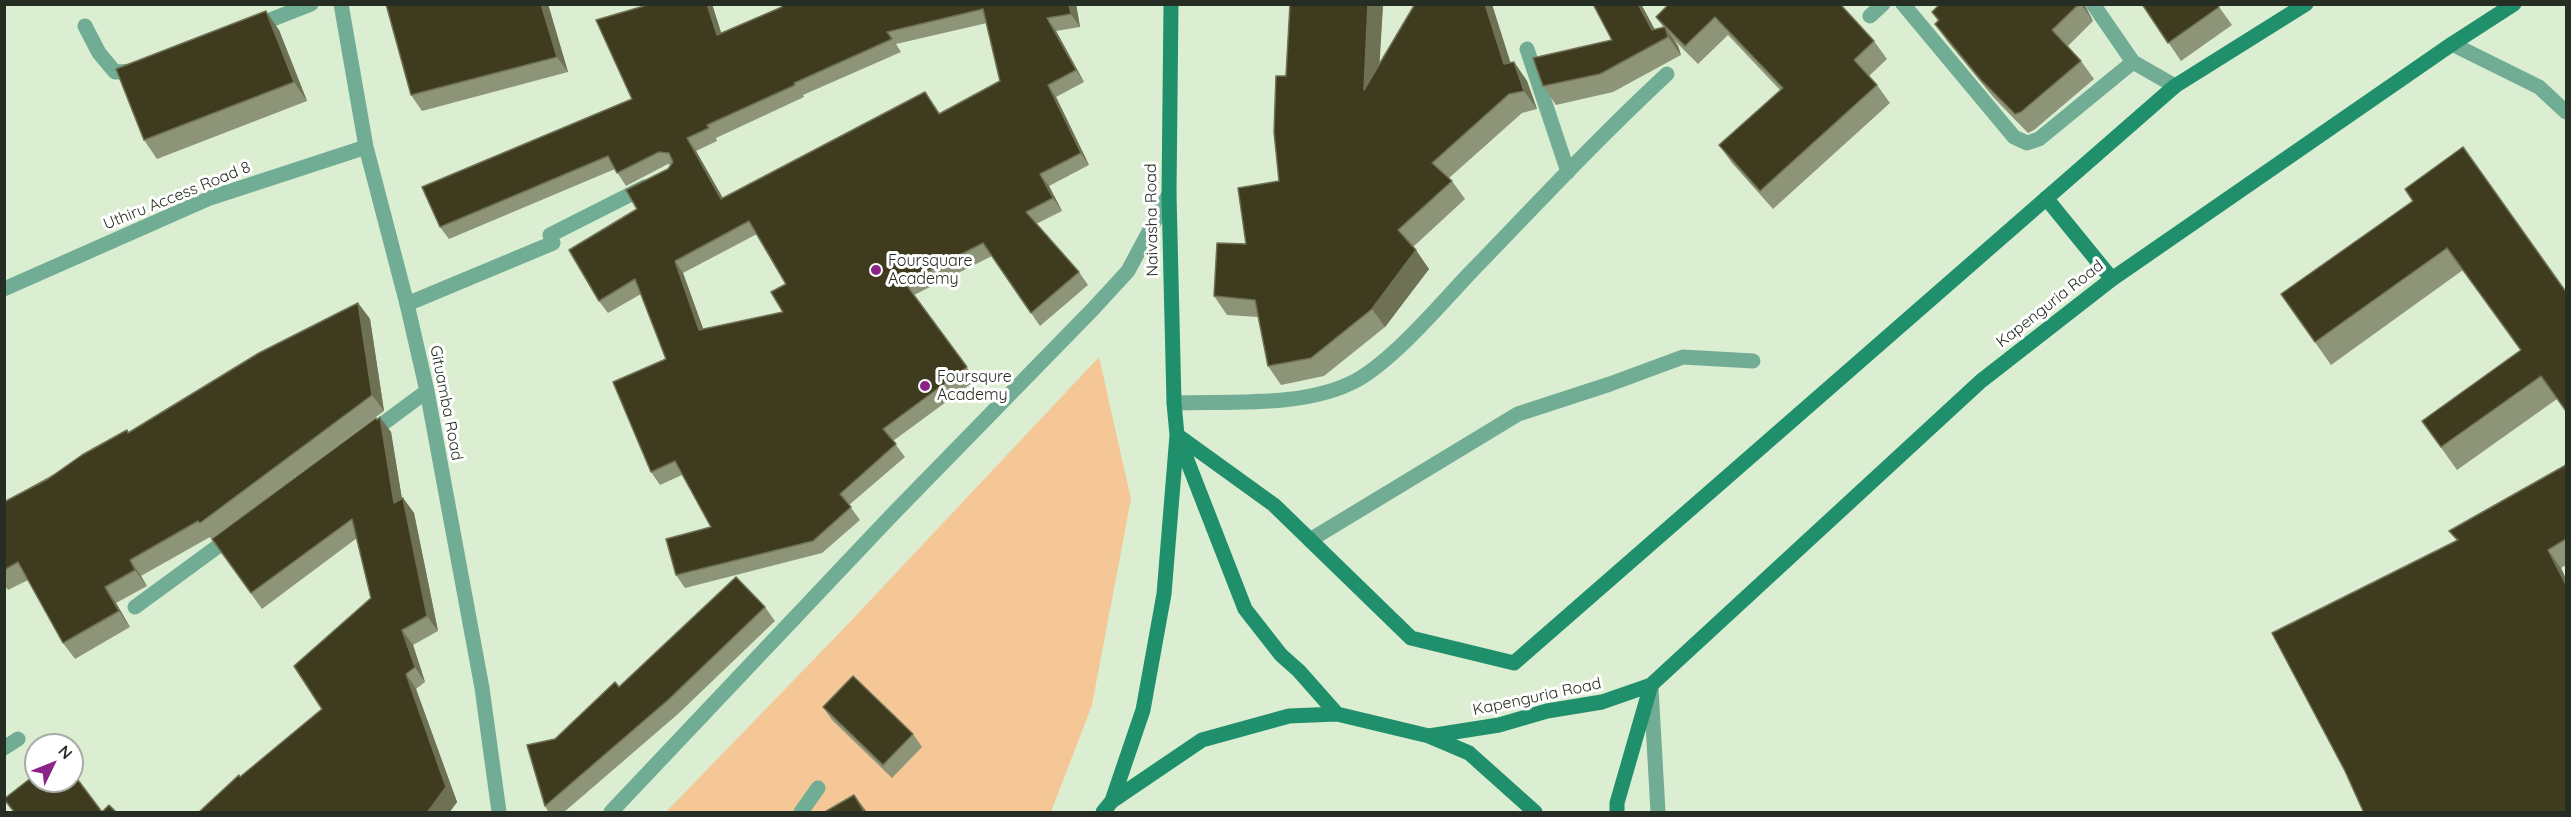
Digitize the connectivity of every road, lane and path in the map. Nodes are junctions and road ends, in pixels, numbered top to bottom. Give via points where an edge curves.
1 (311, 4) edge
2 (341, 4) edge
3 (1171, 4) edge
4 (1883, 4) edge
5 (1903, 4) edge
6 (2093, 4) edge
7 (2306, 4) edge
8 (2514, 4) edge
9 (1870, 16) dead end
10 (85, 26) dead end
11 (237, 33) edge
12 (2452, 44) junction
13 (1527, 49) dead end
14 (2133, 62) junction
15 (153, 67) edge
16 (1667, 74) dead end
17 (2175, 86) junction
18 (2566, 112) edge
19 (366, 147) junction
20 (1568, 172) junction
21 (662, 178) edge
22 (1169, 194) junction
23 (2046, 198) junction
24 (2112, 279) junction
25 (4, 289) edge
26 (407, 304) junction
27 (1753, 361) dead end
28 (427, 391) junction
29 (1174, 403) junction
30 (1177, 435) junction
31 (361, 440) edge
32 (248, 524) edge
33 (1310, 540) junction
34 (135, 607) dead end
35 (1651, 686) junction
36 (1337, 714) junction
37 (1429, 736) junction
38 (18, 739) dead end
39 (4, 748) edge
40 (818, 788) dead end
41 (1108, 807) edge
42 (500, 813) edge
43 (611, 813) edge
44 (801, 813) edge
45 (1535, 813) edge
46 (1617, 813) edge
47 (1659, 813) edge

1 - 11 street
2 - 19 street, Gituamba Road
3 - 22 street, Naivasha Road
4 - 9 street
5 - 14 street via 2014,137 2027,143 2039,139
6 - 14 street
7 - 17 street
8 - 12 street, Kapenguria Road
10 - 15 street via 99,53 115,72
12 - 18 street via 2539,87
12 - 24 street, Kapenguria Road
13 - 20 street
14 - 17 street
16 - 20 street
17 - 23 street
19 - 25 street, Uthiru Access Road 8 via 210,198
19 - 26 street, Gituamba Road
20 - 29 street via 1430,315 1356,380 1285,400
21 - 26 street via 550,235 553,243
22 - 29 street, Naivasha Road
22 - 43 street via 1128,271
23 - 24 street
23 - 33 street via 1514,663 1411,638
24 - 35 street, Kapenguria Road via 1982,381
26 - 28 street, Gituamba Road
27 - 33 street via 1683,357 1518,414
28 - 31 street
28 - 42 street, Gituamba Road via 482,688
29 - 30 street, Naivasha Road
30 - 33 street via 1274,505
30 - 36 street via 1245,609 1281,655
30 - 41 street via 1164,594 1143,710
32 - 34 street
35 - 37 street, Kapenguria Road via 1602,702
35 - 46 street, Kapenguria Road
35 - 47 street
36 - 37 street
36 - 41 street via 1289,716 1202,740
37 - 45 street via 1469,753
38 - 39 street
40 - 44 street

